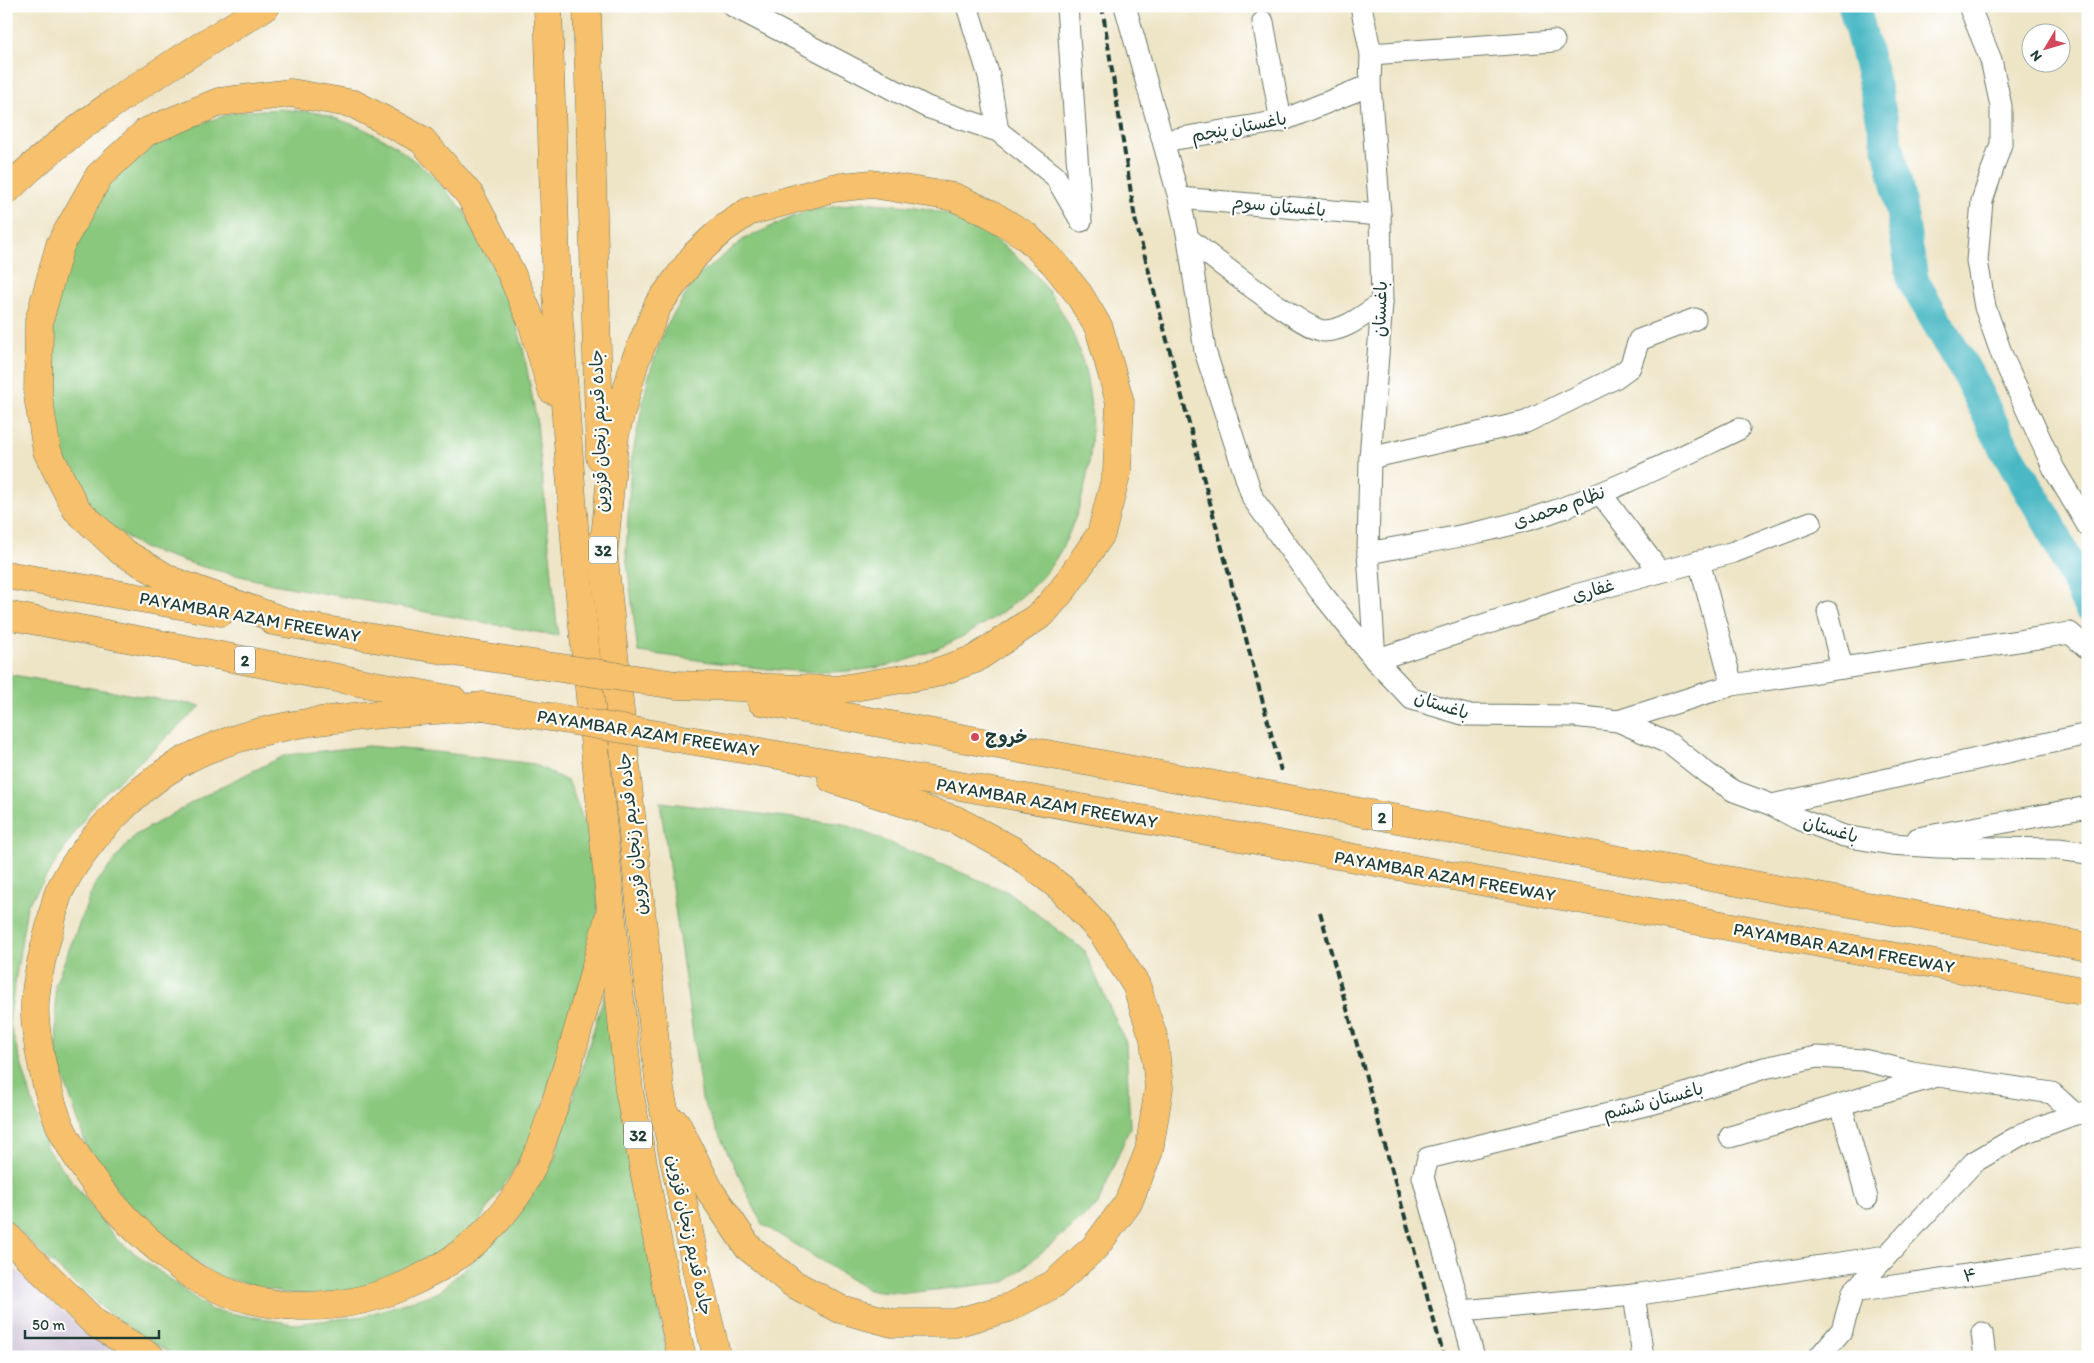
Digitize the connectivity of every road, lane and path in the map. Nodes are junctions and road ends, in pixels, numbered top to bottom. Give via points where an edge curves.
1 (266, 6) edge
2 (548, 6) edge
3 (587, 6) edge
4 (733, 6) edge
5 (966, 6) edge
6 (1067, 6) edge
7 (1125, 6) edge
8 (1361, 6) edge
9 (1968, 6) edge
10 (1264, 22) dead end
11 (1554, 40) dead end
12 (1370, 54) junction
13 (1370, 85) junction
14 (1281, 121) junction
15 (998, 131) junction
16 (1164, 141) junction
17 (6, 190) edge
18 (1179, 198) junction
19 (1380, 215) junction
20 (1188, 238) junction
21 (1382, 303) junction
22 (1695, 319) dead end
23 (1740, 429) dead end
24 (568, 445) junction
25 (1370, 458) junction
26 (1601, 494) junction
27 (1811, 522) dead end
28 (2088, 526) edge
29 (1368, 553) junction
30 (603, 558) junction
31 (1698, 562) junction
32 (1660, 572) junction
33 (6, 575) edge
34 (1828, 612) dead end
35 (6, 614) edge
36 (292, 624) junction
37 (2088, 649) edge
38 (1375, 660) junction
39 (1842, 668) junction
40 (676, 685) junction
41 (1732, 685) junction
42 (484, 706) junction
43 (1618, 721) junction
44 (2088, 734) edge
45 (728, 746) junction
46 (1772, 805) junction
47 (2088, 806) edge
48 (1892, 844) junction
49 (2088, 853) edge
50 (610, 910) junction
51 (2088, 947) edge
52 (2088, 992) edge
53 (1940, 1076) junction
54 (660, 1090) junction
55 (1841, 1105) junction
56 (2081, 1113) edge
57 (1730, 1137) dead end
58 (1867, 1198) dead end
59 (6, 1235) edge
60 (1886, 1256) junction
61 (2088, 1257) edge
62 (698, 1281) junction
63 (1853, 1292) junction
64 (1634, 1295) junction
65 (1462, 1311) junction
66 (1982, 1333) dead end
67 (151, 1357) edge
68 (682, 1357) edge
69 (717, 1357) edge
70 (731, 1357) edge
71 (1474, 1357) edge
72 (1643, 1357) edge
73 (1820, 1357) edge
74 (1984, 1357) edge

1 - 17 highway via 137,86 35,162
2 - 24 highway, جاده قدیم زنجان قزوین / 32 via 557,294
3 - 30 highway, جاده قدیم زنجان قزوین / 32
4 - 15 street via 927,106
5 - 15 street via 989,76
6 - 15 street via 1081,221 1055,176
7 - 16 street
8 - 12 street, باغستان
9 - 28 street via 1991,60 2001,106 2001,144 1982,201 1978,251 1985,307 2003,358 2050,461
10 - 14 street
11 - 12 street
12 - 13 street, باغستان
13 - 14 street, باغستان پنجم
13 - 19 street, باغستان
14 - 16 street, باغستان پنجم
16 - 18 street
18 - 19 street, باغستان سوم
18 - 20 street
19 - 21 street, باغستان
20 - 21 street via 1233,275 1321,331 1342,330
20 - 38 street via 1205,350 1253,499
21 - 25 street, باغستان
22 - 25 street via 1639,340 1630,367 1615,378 1526,422
23 - 26 street, نظام محمدی
24 - 36 highway via 532,322 511,273 470,195 422,140 354,104 291,93 219,102 146,132 99,176 60,245 39,320 38,396 47,451 76,509 121,550 172,581
24 - 50 highway, جاده قدیم زنجان قزوین / 32
25 - 29 street, باغستان
26 - 29 street, نظام محمدی via 1479,532
26 - 32 street
27 - 31 street, غفاری via 1734,552
29 - 38 street, باغستان
30 - 40 highway via 615,434 635,362 658,305 696,254 748,212 833,188 872,184 954,198 991,214 1025,235 1054,262 1099,328 1120,402 1117,472 1101,534 1042,614 975,659 932,674 836,690
30 - 54 highway, جاده قدیم زنجان قزوین / 32
31 - 32 street, غفاری
31 - 41 street
32 - 38 street, غفاری via 1572,596
33 - 36 highway, PAYAMBAR AZAM FREEWAY / 2
34 - 39 street
35 - 42 highway, PAYAMBAR AZAM FREEWAY / 2
36 - 40 highway, PAYAMBAR AZAM FREEWAY / 2, bridge
37 - 39 street via 2070,633
38 - 43 street, باغستان via 1412,699 1466,715 1574,716
39 - 41 street
40 - 51 highway, PAYAMBAR AZAM FREEWAY / 2
41 - 43 street
42 - 45 highway, PAYAMBAR AZAM FREEWAY / 2, bridge
42 - 50 highway via 299,724 245,736 180,763 135,794 92,840 59,893 43,952 34,1006 44,1078 68,1140 96,1185 133,1226 197,1278 229,1293 266,1304 305,1307 345,1304 384,1294 422,1278 456,1258 484,1234 515,1198 539,1152 571,1056
43 - 46 street, باغستان via 1670,744 1734,791
44 - 46 street
45 - 52 highway, PAYAMBAR AZAM FREEWAY / 2
45 - 54 highway via 956,820 1012,850 1060,888 1102,932 1136,985 1154,1039 1159,1088 1149,1151 1128,1203 1096,1247 1054,1284 1008,1308 955,1323 892,1323 840,1310 792,1283 748,1247 710,1191
46 - 48 street, باغستان via 1844,836
47 - 48 street
48 - 49 street, باغستان via 1987,850 2058,849
50 - 68 highway, جاده قدیم زنجان قزوین / 32 via 629,1090
53 - 55 street
53 - 56 street, باغستان ششم via 2052,1093
53 - 65 street, باغستان ششم via 1863,1060 1817,1057 1764,1068 1670,1099 1428,1158 1423,1177
54 - 62 highway, جاده قدیم زنجان قزوین / 32
55 - 57 street
55 - 58 street
56 - 60 street via 2024,1133 1974,1162
59 - 67 highway via 95,1323
60 - 63 street
60 - 64 street
61 - 63 street, ۴
62 - 69 highway, جاده قدیم زنجان قزوین / 32
62 - 70 street
63 - 73 street via 1842,1330
64 - 65 street
64 - 72 street
65 - 71 street, باغستان ششم
66 - 74 street

